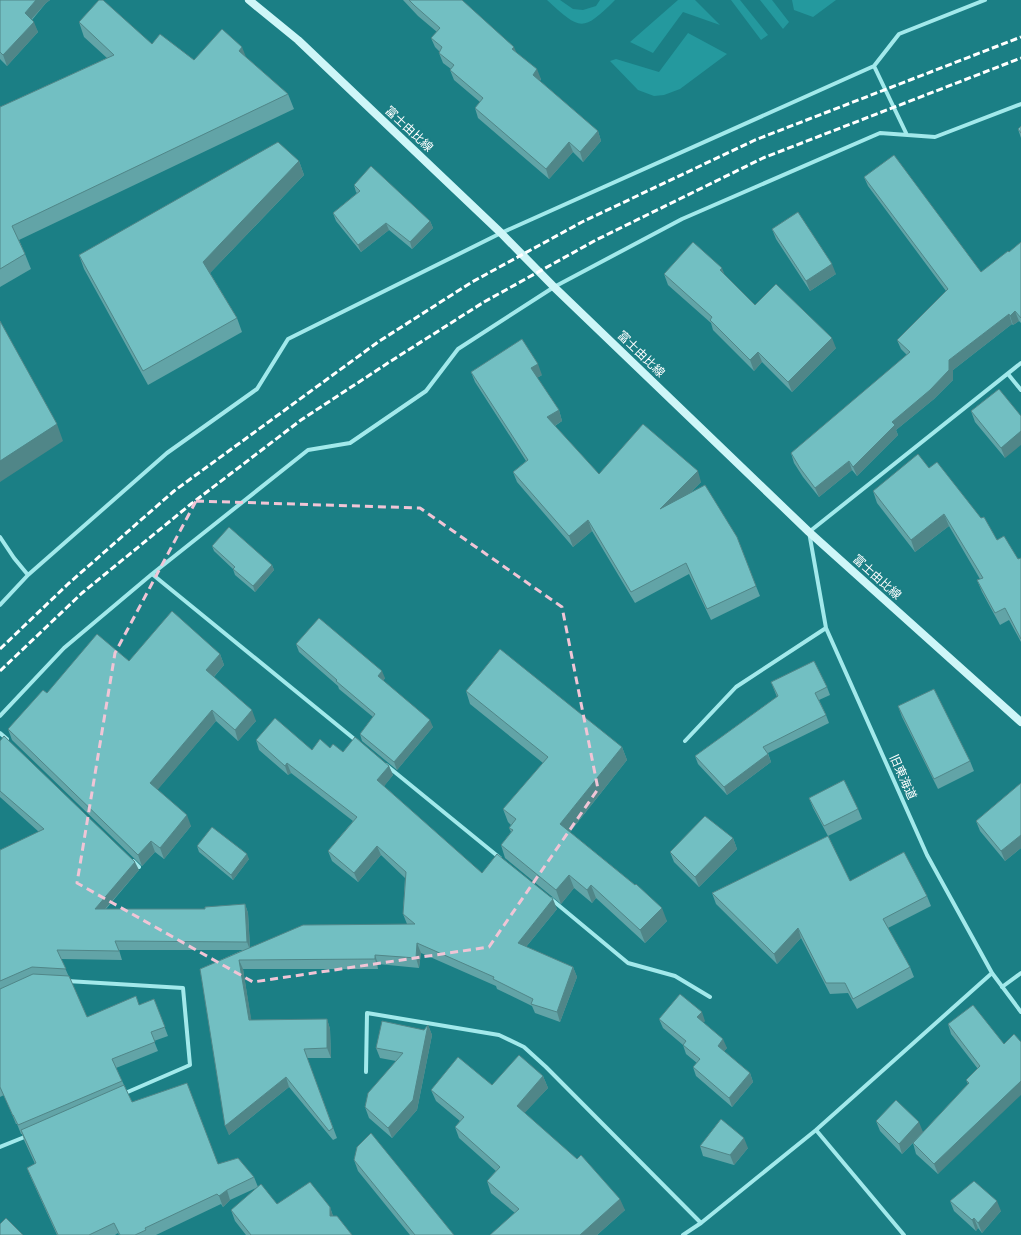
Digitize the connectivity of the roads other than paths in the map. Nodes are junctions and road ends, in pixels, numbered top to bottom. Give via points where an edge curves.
1 (249, 0) edge
2 (985, 0) edge
3 (874, 66) junction
4 (1021, 104) edge
5 (907, 135) junction
6 (501, 233) junction
7 (554, 287) junction
8 (1021, 363) edge
9 (1008, 374) junction
10 (1021, 390) edge
11 (809, 532) junction
12 (0, 537) edge
13 (152, 574) junction
14 (28, 575) junction
15 (0, 605) edge
16 (826, 628) junction
17 (0, 716) edge
18 (1021, 722) edge
19 (0, 733) edge
20 (685, 741) dead end
21 (11, 744) edge
22 (362, 746) edge
23 (381, 761) edge
24 (128, 856) edge
25 (505, 862) edge
26 (139, 867) edge
27 (548, 897) edge
28 (992, 973) junction
29 (1021, 973) edge
30 (60, 980) edge
31 (1002, 987) junction
32 (710, 997) dead end
33 (1021, 1012) edge
34 (366, 1072) dead end
35 (117, 1097) edge
36 (816, 1130) junction
37 (30, 1135) edge
38 (0, 1147) edge
39 (702, 1223) junction
40 (683, 1235) edge
41 (904, 1235) edge

1 - 6 main road, 富士由比線 via 298,40
2 - 3 street via 899,34
3 - 5 street
3 - 6 street
4 - 5 street via 935,137
5 - 7 street via 880,133 873,136 682,219
6 - 7 main road, 富士由比線
6 - 14 street via 288,339 257,388 167,453
7 - 11 main road, 富士由比線
7 - 13 street via 458,349 426,391 350,443 308,450
8 - 9 street
9 - 10 street
9 - 11 street
11 - 16 street, 旧東海道
11 - 18 main road, 富士由比線
12 - 14 street
13 - 17 street via 64,648
13 - 22 street
14 - 15 street
16 - 20 street via 736,687
16 - 28 street, 旧東海道 via 927,855
19 - 21 street
23 - 25 street
24 - 26 street
27 - 32 street via 628,963 675,976
28 - 31 street, 旧東海道
28 - 36 street
29 - 31 street
30 - 35 street via 183,988 190,1065
31 - 33 street, 旧東海道
34 - 39 street via 367,1013 498,1035 524,1047 546,1067
36 - 39 street
36 - 41 street
37 - 38 street
39 - 40 street

